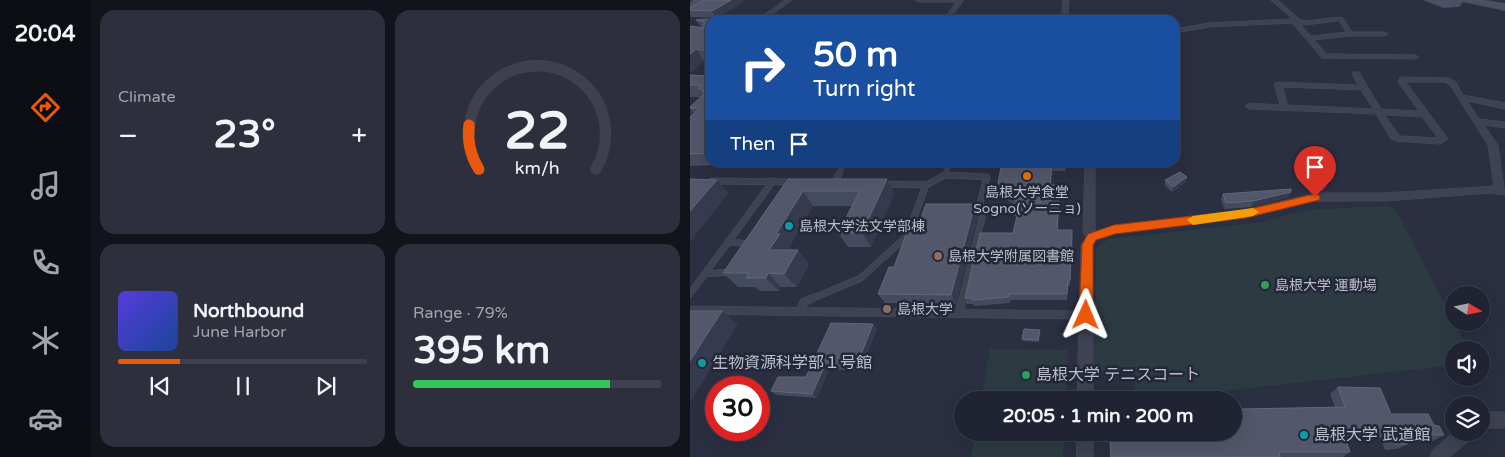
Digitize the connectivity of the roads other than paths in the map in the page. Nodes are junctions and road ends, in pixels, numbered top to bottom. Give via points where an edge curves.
1 (699, 0) edge
2 (789, 0) edge
3 (919, 0) edge
4 (960, 0) edge
5 (1066, 0) edge
6 (1274, 0) edge
7 (1429, 0) edge
8 (1459, 0) edge
9 (1466, 0) edge
10 (1505, 7) edge
11 (690, 9) edge
12 (767, 15) edge
13 (950, 15) edge
14 (1065, 15) edge
15 (1295, 21) junction
16 (1180, 30) edge
17 (1350, 34) junction
18 (1385, 34) dead end
19 (1309, 38) junction
20 (1415, 57) dead end
21 (1356, 74) dead end
22 (1364, 88) junction
23 (1460, 97) junction
24 (1249, 106) dead end
25 (1505, 106) edge
26 (1285, 108) junction
27 (1378, 112) junction
28 (1424, 114) junction
29 (1477, 121) junction
30 (1505, 125) edge
31 (842, 167) edge
32 (948, 167) edge
33 (1090, 167) edge
34 (945, 176) junction
35 (708, 181) edge
36 (773, 181) junction
37 (799, 182) edge
38 (825, 182) edge
39 (834, 183) junction
40 (843, 183) edge
41 (870, 184) edge
42 (926, 185) junction
43 (1502, 191) edge
44 (1092, 237) junction
45 (728, 242) junction
46 (743, 259) edge
47 (734, 269) edge
48 (705, 274) junction
49 (690, 294) edge
50 (690, 310) edge
51 (799, 312) junction
52 (958, 313) junction
53 (1086, 315) junction
54 (1085, 391) edge
55 (1490, 420) edge
56 (1505, 420) edge
57 (1085, 441) edge
58 (1456, 441) edge
59 (1084, 457) edge
60 (1438, 457) edge

1 - 11 street
2 - 12 street
3 - 4 street
4 - 13 street
5 - 14 street
6 - 15 street
7 - 8 street via 1451,5
9 - 10 street
15 - 16 street via 1219,24
15 - 17 street via 1341,19
15 - 19 street
17 - 18 street
17 - 19 street
19 - 20 street via 1326,56
21 - 22 street
22 - 26 street via 1278,84
22 - 27 street
23 - 25 street
23 - 28 street via 1453,84 1446,80 1402,79
23 - 29 street
24 - 26 street
26 - 27 street
27 - 28 street
27 - 28 street via 1396,138 1442,140
29 - 30 street
29 - 43 street via 1494,145
31 - 39 lane
32 - 34 lane
33 - 44 street via 1089,232
34 - 42 lane
34 - 52 lane via 986,177 980,204 983,214
35 - 36 lane
36 - 37 lane
36 - 45 lane
38 - 39 lane
39 - 40 lane
41 - 42 lane
42 - 51 lane via 907,236 861,278 804,302
43 - 44 street via 1315,197 1245,214 1114,229
44 - 53 street via 1087,245
45 - 46 lane via 747,246
45 - 48 lane
47 - 48 lane via 720,274
48 - 49 lane
50 - 51 lane
51 - 52 lane
52 - 53 lane
53 - 54 street
55 - 56 street
57 - 59 street
58 - 60 street

